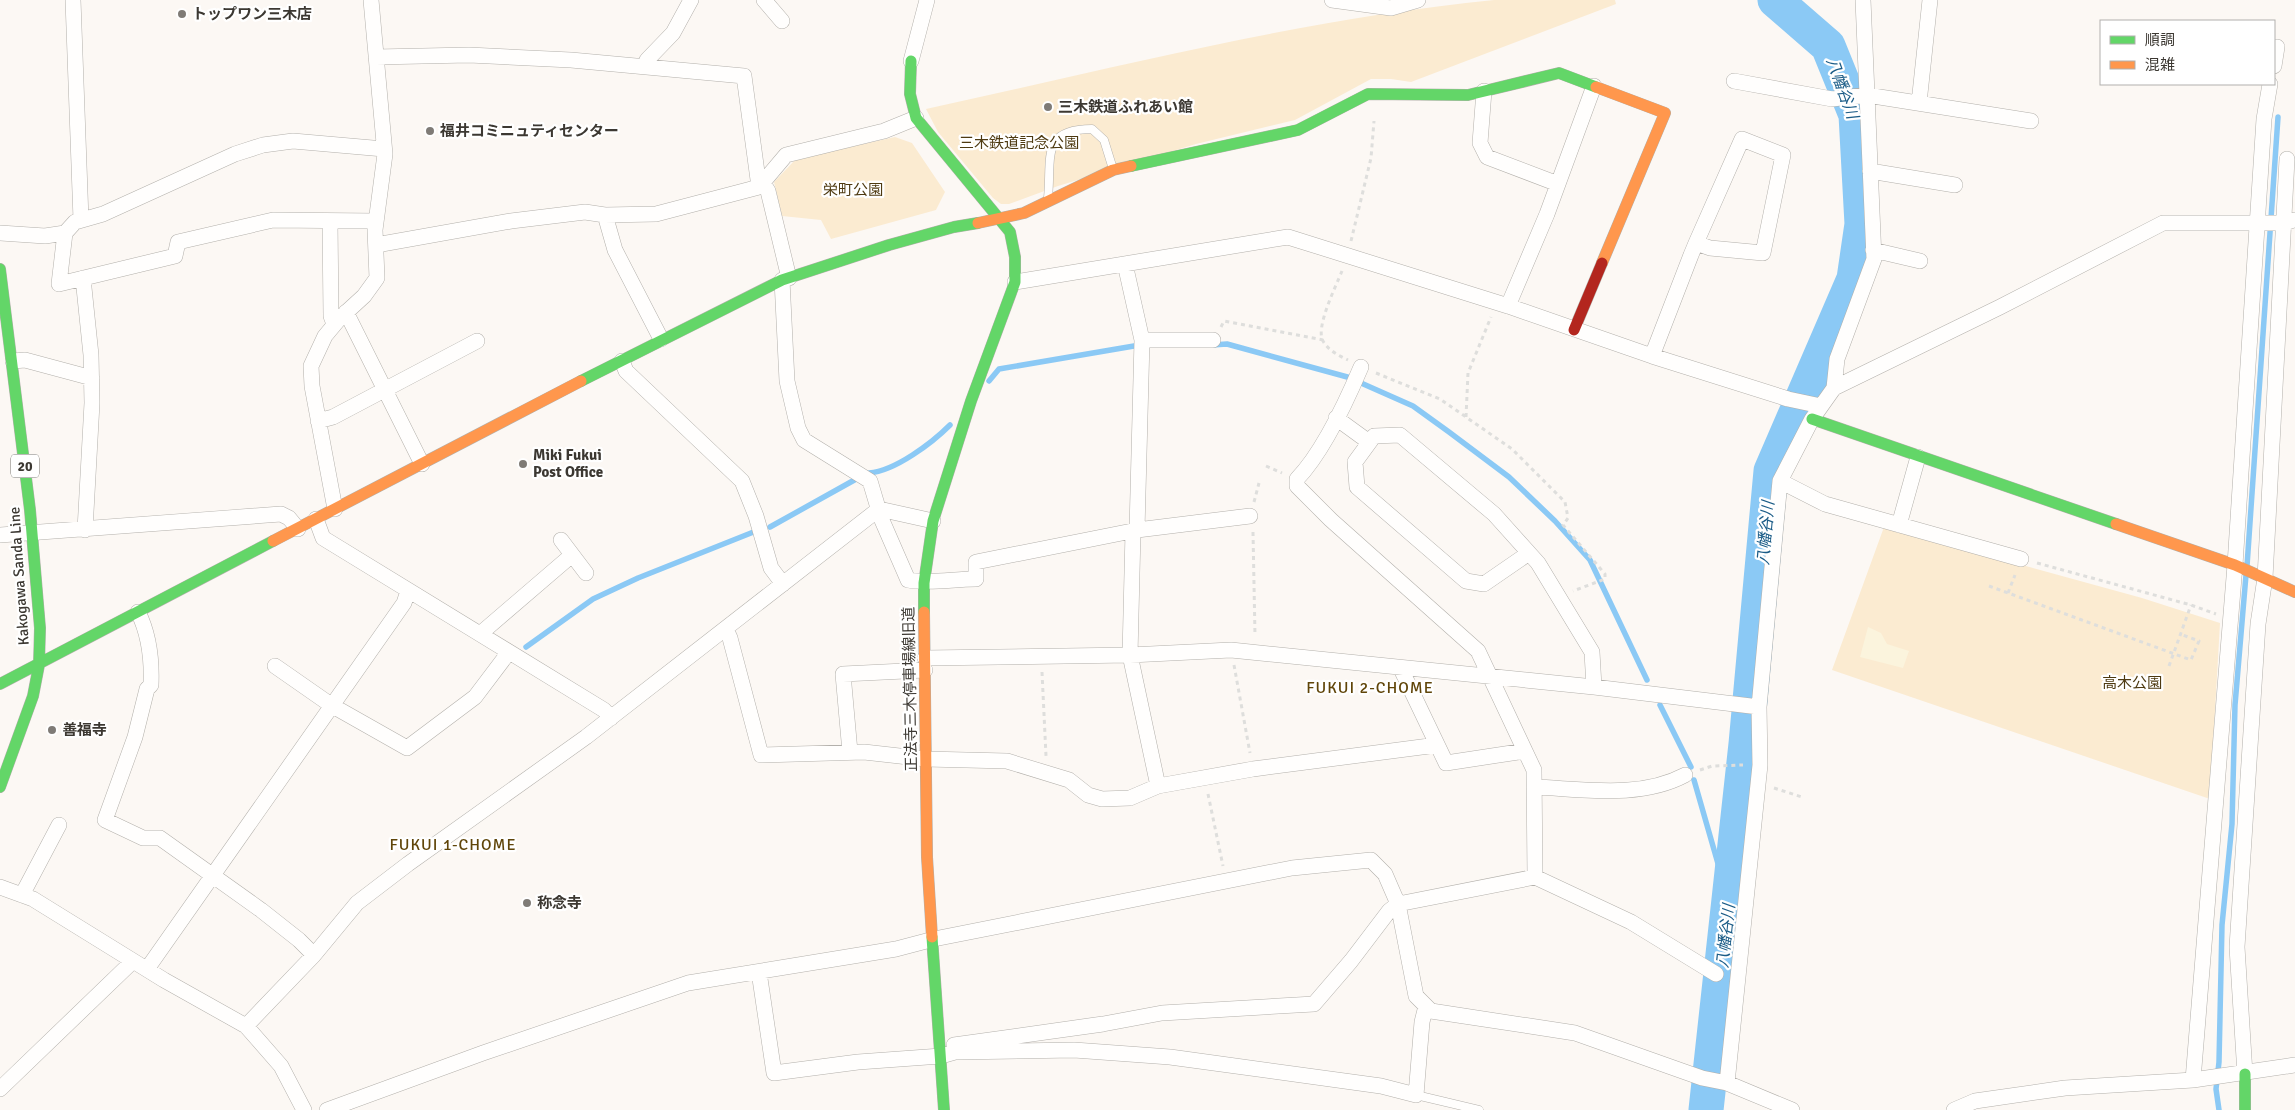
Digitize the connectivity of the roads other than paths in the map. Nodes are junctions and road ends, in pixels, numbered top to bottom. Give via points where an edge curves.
1 (73, 0) edge
2 (370, 0) edge
3 (691, 0) edge
4 (764, 0) edge
5 (927, 0) edge
6 (1332, 0) edge
7 (1418, 0) edge
8 (1863, 0) edge
9 (1930, 0) edge
10 (782, 21) dead end
11 (2277, 47) dead end
12 (376, 57) junction
13 (2275, 60) edge
14 (911, 61) joint
15 (646, 67) junction
16 (1734, 81) dead end
17 (2270, 85) edge
18 (1594, 86) junction
19 (1484, 91) junction
20 (1867, 95) junction
21 (1919, 103) junction
22 (916, 118) junction
23 (2031, 120) dead end
24 (384, 149) junction
25 (2287, 159) dead end
26 (1113, 170) junction
27 (1870, 171) junction
28 (1558, 184) junction
29 (761, 185) junction
30 (1955, 185) dead end
31 (1048, 202) junction
32 (605, 215) junction
33 (81, 220) junction
34 (1000, 220) junction
35 (330, 221) junction
36 (376, 221) junction
37 (2290, 221) edge
38 (2257, 223) junction
39 (0, 233) edge
40 (65, 233) junction
41 (1696, 243) junction
42 (376, 245) junction
43 (1874, 250) junction
44 (1920, 262) dead end
45 (1125, 264) junction
46 (0, 269) edge
47 (83, 278) junction
48 (786, 279) junction
49 (1015, 282) junction
50 (1502, 304) junction
51 (346, 312) junction
52 (334, 324) junction
53 (1574, 330) junction
54 (662, 340) junction
55 (1142, 340) junction
56 (1213, 340) road end
57 (477, 341) dead end
58 (8, 355) edge
59 (1652, 356) junction
60 (622, 361) junction
61 (1361, 366) road end
62 (92, 378) junction
63 (384, 388) junction
64 (1834, 388) junction
65 (1821, 406) junction
66 (1336, 418) junction
67 (1812, 420) junction
68 (318, 421) junction
69 (1369, 442) junction
70 (1918, 457) junction
71 (422, 464) junction
72 (1780, 481) junction
73 (336, 509) junction
74 (879, 509) junction
75 (1250, 516) road end
76 (316, 519) junction
77 (933, 521) junction
78 (1899, 525) junction
79 (298, 529) junction
80 (85, 530) junction
81 (1135, 531) junction
82 (32, 533) junction
83 (0, 536) edge
84 (561, 540) dead end
85 (1529, 553) junction
86 (572, 555) junction
87 (2021, 559) road end
88 (2235, 565) junction
89 (586, 573) dead end
90 (2265, 578) junction
91 (924, 583) junction
92 (783, 584) junction
93 (408, 591) junction
94 (2295, 592) edge
95 (138, 612) junction
96 (726, 629) junction
97 (480, 634) junction
98 (509, 652) junction
99 (1130, 655) junction
100 (40, 664) junction
101 (925, 664) junction
102 (275, 666) dead end
103 (1401, 669) junction
104 (1490, 677) junction
105 (0, 684) edge
106 (1594, 687) junction
107 (332, 705) junction
108 (1759, 706) junction
109 (611, 718) junction
110 (1437, 745) junction
111 (1525, 750) junction
112 (850, 752) junction
113 (926, 759) junction
114 (1685, 775) road end
115 (1158, 786) junction
116 (0, 787) edge
117 (1534, 787) junction
118 (59, 825) dead end
119 (212, 874) junction
120 (1535, 877) junction
121 (0, 887) edge
122 (22, 895) junction
123 (1398, 904) junction
124 (934, 940) junction
125 (314, 955) junction
126 (133, 961) junction
127 (147, 969) junction
128 (758, 972) junction
129 (1716, 974) dead end
130 (1426, 1006) junction
131 (246, 1026) junction
132 (948, 1054) junction
133 (2295, 1065) edge
134 (2245, 1074) junction
135 (2196, 1080) junction
136 (1727, 1083) junction
137 (0, 1089) edge
138 (1416, 1094) junction
139 (304, 1110) edge
140 (327, 1110) edge
141 (944, 1110) edge
142 (1478, 1110) edge
143 (1792, 1110) edge
144 (1954, 1110) edge
145 (2245, 1110) edge

1 - 33 street
2 - 12 street
3 - 15 street via 673,33 647,60
4 - 10 street
5 - 14 street
6 - 7 street via 1391,8
8 - 20 street
9 - 21 street
11 - 13 street
12 - 15 street via 469,55
12 - 24 street
14 - 22 street via 910,94
15 - 29 street via 744,76
16 - 20 street via 1832,99
17 - 38 street via 2264,119
18 - 19 street via 1559,73
18 - 28 street
18 - 53 street via 1665,113
19 - 26 street via 1468,95 1368,94 1298,130
19 - 28 street via 1480,143 1487,157
20 - 21 street
20 - 27 street
21 - 23 street
22 - 29 street via 884,131 786,155
22 - 34 street
24 - 33 street via 293,141 263,145 234,154 103,214
24 - 36 street
25 - 37 street
26 - 31 street
26 - 31 lane via 1104,140 1092,128 1075,129 1060,135 1053,146
27 - 30 street
27 - 43 street
28 - 50 street
29 - 32 street via 656,214
29 - 48 street via 768,190
31 - 34 street
32 - 42 street via 585,212 511,221
32 - 54 street via 615,250
33 - 40 street via 74,222
34 - 48 street via 954,226
34 - 49 street via 1010,232 1015,248
35 - 36 street
35 - 47 street via 273,220 178,242 176,256
35 - 52 street via 330,316
36 - 42 street
37 - 38 street
37 - 90 street via 2277,329
38 - 64 street via 2163,222
38 - 88 street
39 - 40 street via 45,236
40 - 47 street via 59,284
41 - 41 street via 1742,139 1783,155 1762,253 1710,248
41 - 59 street
42 - 51 street via 377,278 364,296
43 - 44 street
43 - 64 street via 1874,259 1837,359
45 - 49 street
45 - 50 street via 1288,237
45 - 55 street
46 - 58 street, Kakogawa Sanda Line / 20
47 - 62 street
48 - 54 street
48 - 74 street via 787,381 798,428 804,440 870,481
49 - 77 street, 正法寺三木停車場線旧道 via 970,401
50 - 53 street
51 - 52 street
51 - 63 street
52 - 68 street via 312,366
53 - 59 street
54 - 60 street
55 - 56 street
55 - 81 street
57 - 63 street
58 - 62 street
58 - 82 street, Kakogawa Sanda Line / 20
59 - 65 street via 1788,399
60 - 71 street
60 - 92 street via 626,371 742,481 771,568
61 - 66 street
62 - 80 street
63 - 68 street via 333,417
63 - 71 street
64 - 65 street
65 - 67 street
66 - 69 street
66 - 104 street via 1308,468 1296,479 1298,486 1331,520 1478,651
67 - 70 street
67 - 72 street
68 - 73 street
69 - 85 street via 1374,436 1400,435 1494,514
69 - 85 street via 1355,462 1357,487 1466,581 1484,584
70 - 78 street
70 - 88 street
71 - 73 street
72 - 78 street via 1824,504
72 - 108 street
73 - 76 street
74 - 77 street
74 - 91 street via 908,580
74 - 92 street
75 - 81 street
76 - 79 street
76 - 93 street via 323,538
77 - 91 street, 正法寺三木停車場線旧道
78 - 87 street
79 - 80 street via 281,514
79 - 95 street
80 - 82 street
81 - 91 street via 976,562 976,579
81 - 99 street
82 - 83 street
82 - 100 street, Kakogawa Sanda Line / 20
84 - 86 street
85 - 106 street via 1560,596 1592,652
86 - 89 street
86 - 97 street
88 - 90 street
88 - 135 street
90 - 94 street
90 - 134 street via 2258,624 2237,947
91 - 101 street, 正法寺三木停車場線旧道
92 - 96 street
93 - 97 street
93 - 107 street via 404,603
95 - 100 street
95 - 119 street via 144,623 150,653 151,685 105,820 143,838 160,838
96 - 109 street
96 - 112 street via 761,755
97 - 98 street
98 - 107 street via 475,697 407,748
98 - 109 street via 604,710
99 - 101 street via 1042,656
99 - 103 street via 1231,650
99 - 115 street
100 - 105 street
100 - 116 street, Kakogawa Sanda Line / 20 via 29,709
101 - 112 street via 843,674
101 - 113 street, 正法寺三木停車場線旧道
102 - 107 street
103 - 104 street
103 - 110 street
104 - 106 street
104 - 111 street
106 - 108 street
107 - 119 street
108 - 136 street via 1758,783
109 - 125 street via 357,903
110 - 111 street via 1446,762
110 - 115 street via 1253,769
111 - 117 street via 1534,770
112 - 113 street
113 - 115 street via 1007,761 1069,780 1088,796 1102,799 1130,798
113 - 124 street, 正法寺三木停車場線旧道
114 - 117 street via 1666,785 1624,791
117 - 120 street
118 - 122 street
119 - 125 street via 300,940
119 - 127 street
120 - 123 street
120 - 129 street via 1631,922
121 - 122 street
122 - 126 street
123 - 124 street via 1385,874 1372,860 1292,868
123 - 130 street via 1416,996
123 - 132 street via 1314,1004 1162,1013 954,1045
124 - 128 street
124 - 132 street, 正法寺三木停車場線旧道
125 - 131 street
126 - 127 street
126 - 137 street
127 - 131 street
128 - 132 street via 774,1073
128 - 140 street via 688,983
130 - 136 street via 1431,1011 1575,1033 1702,1078
130 - 138 street
131 - 139 street via 281,1066
132 - 138 street via 1074,1050 1170,1057
132 - 141 street, 正法寺三木停車場線旧道
133 - 134 street
134 - 135 street
134 - 145 street
135 - 144 street via 2065,1088 1975,1100
136 - 143 street
138 - 142 lane

